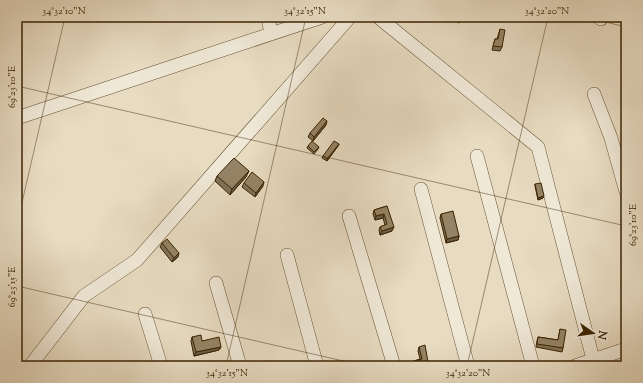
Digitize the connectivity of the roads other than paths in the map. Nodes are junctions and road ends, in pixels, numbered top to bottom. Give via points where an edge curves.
1 (268, 17) edge
2 (322, 17) edge
3 (350, 17) edge
4 (378, 17) edge
5 (271, 34) junction
6 (594, 94) dead end
7 (17, 118) edge
8 (477, 156) dead end
9 (421, 189) dead end
10 (626, 192) edge
11 (350, 216) dead end
12 (287, 255) dead end
13 (216, 284) dead end
14 (146, 314) dead end
15 (626, 349) edge
16 (599, 360) edge
17 (30, 366) edge
18 (161, 366) edge
19 (240, 366) edge
20 (317, 366) edge
21 (394, 366) edge
22 (468, 366) edge
23 (533, 366) edge
24 (575, 366) edge

1 - 5 street
2 - 5 street
3 - 17 street via 137,260 84,296
4 - 16 street via 538,147
5 - 7 street
6 - 10 street via 611,138
8 - 23 street
9 - 22 street
11 - 21 street
12 - 20 street
13 - 19 street
14 - 18 street
15 - 16 street
16 - 24 street

